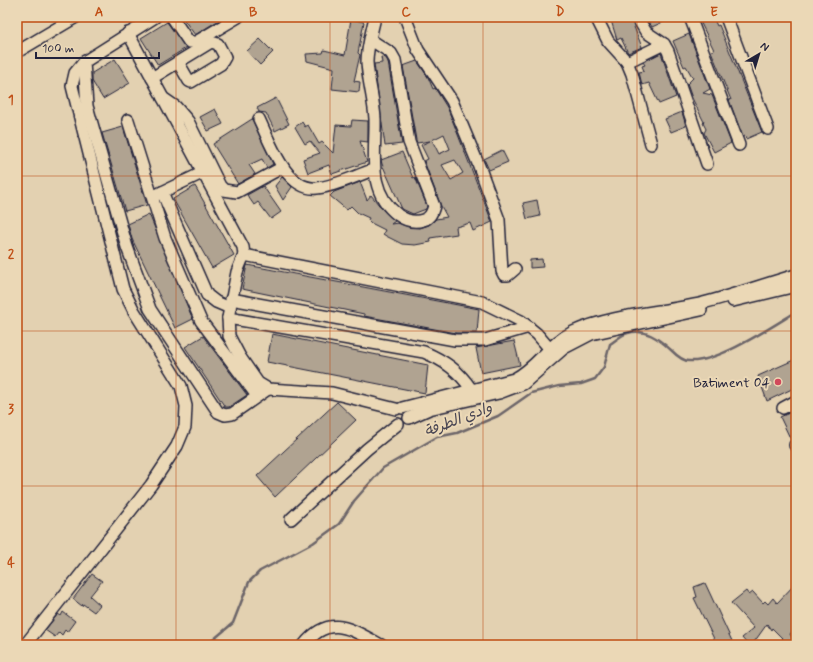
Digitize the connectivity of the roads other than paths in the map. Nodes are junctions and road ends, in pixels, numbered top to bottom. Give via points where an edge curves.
1 (76, 17) edge
2 (155, 17) edge
3 (172, 17) edge
4 (238, 17) edge
5 (375, 17) edge
6 (405, 17) edge
7 (596, 17) edge
8 (637, 17) edge
9 (690, 17) edge
10 (726, 17) edge
11 (128, 33) junction
12 (371, 40) junction
13 (664, 44) junction
14 (17, 52) edge
15 (84, 62) junction
16 (178, 62) dead end
17 (627, 62) junction
18 (152, 78) junction
19 (163, 98) junction
20 (258, 119) dead end
21 (128, 120) dead end
22 (768, 128) dead end
23 (651, 144) dead end
24 (739, 145) dead end
25 (707, 164) dead end
26 (283, 167) junction
27 (373, 170) junction
28 (202, 173) junction
29 (157, 194) junction
30 (244, 255) junction
31 (515, 269) dead end
32 (796, 275) edge
33 (796, 286) edge
34 (230, 308) junction
35 (529, 327) junction
36 (548, 348) junction
37 (268, 389) junction
38 (471, 389) junction
39 (257, 396) junction
40 (796, 401) edge
41 (399, 408) junction
42 (783, 408) dead end
43 (409, 418) junction
44 (398, 424) junction
45 (291, 519) dead end
46 (25, 645) edge
47 (304, 645) edge
48 (381, 645) edge

1 - 14 street
2 - 11 street
3 - 4 street via 189,42 196,42
5 - 12 street
6 - 31 street via 418,50 452,100 479,166 499,220 504,275
7 - 17 street via 608,40
8 - 13 street via 646,32
9 - 24 street
10 - 22 street
11 - 15 street
11 - 18 street
12 - 27 street via 367,64 374,118
12 - 27 street via 391,53 396,60 409,142 432,201 432,212 429,217 420,221 405,220 393,211 382,198
13 - 17 street
13 - 25 street
15 - 39 street via 87,106 127,247 150,309 218,412 232,414
15 - 46 street via 75,73 73,93 123,289 181,386 186,416 182,437 151,485
16 - 18 street
17 - 23 street
18 - 19 street
19 - 26 street via 176,107 188,121 224,190 237,192
19 - 28 street
20 - 26 street
21 - 29 street
26 - 27 street via 296,182 316,188
28 - 29 street
28 - 30 street via 243,247
29 - 34 street via 207,295
29 - 39 street via 165,238 201,321
30 - 34 street via 237,272
30 - 35 street via 482,302
32 - 36 street via 702,303 612,319 571,333
33 - 43 street via 590,334 564,348 533,377 518,386 499,393 429,409
34 - 35 street via 455,340 485,340
34 - 37 street via 229,336 258,383
34 - 38 street via 424,352 453,367
35 - 36 street
36 - 38 street via 519,376
37 - 39 street
37 - 41 street via 332,393
38 - 41 street
40 - 42 street
41 - 43 street via 408,412
41 - 44 street via 392,418
43 - 44 street via 405,424
44 - 45 street
47 - 48 street via 320,630 335,626 350,628

